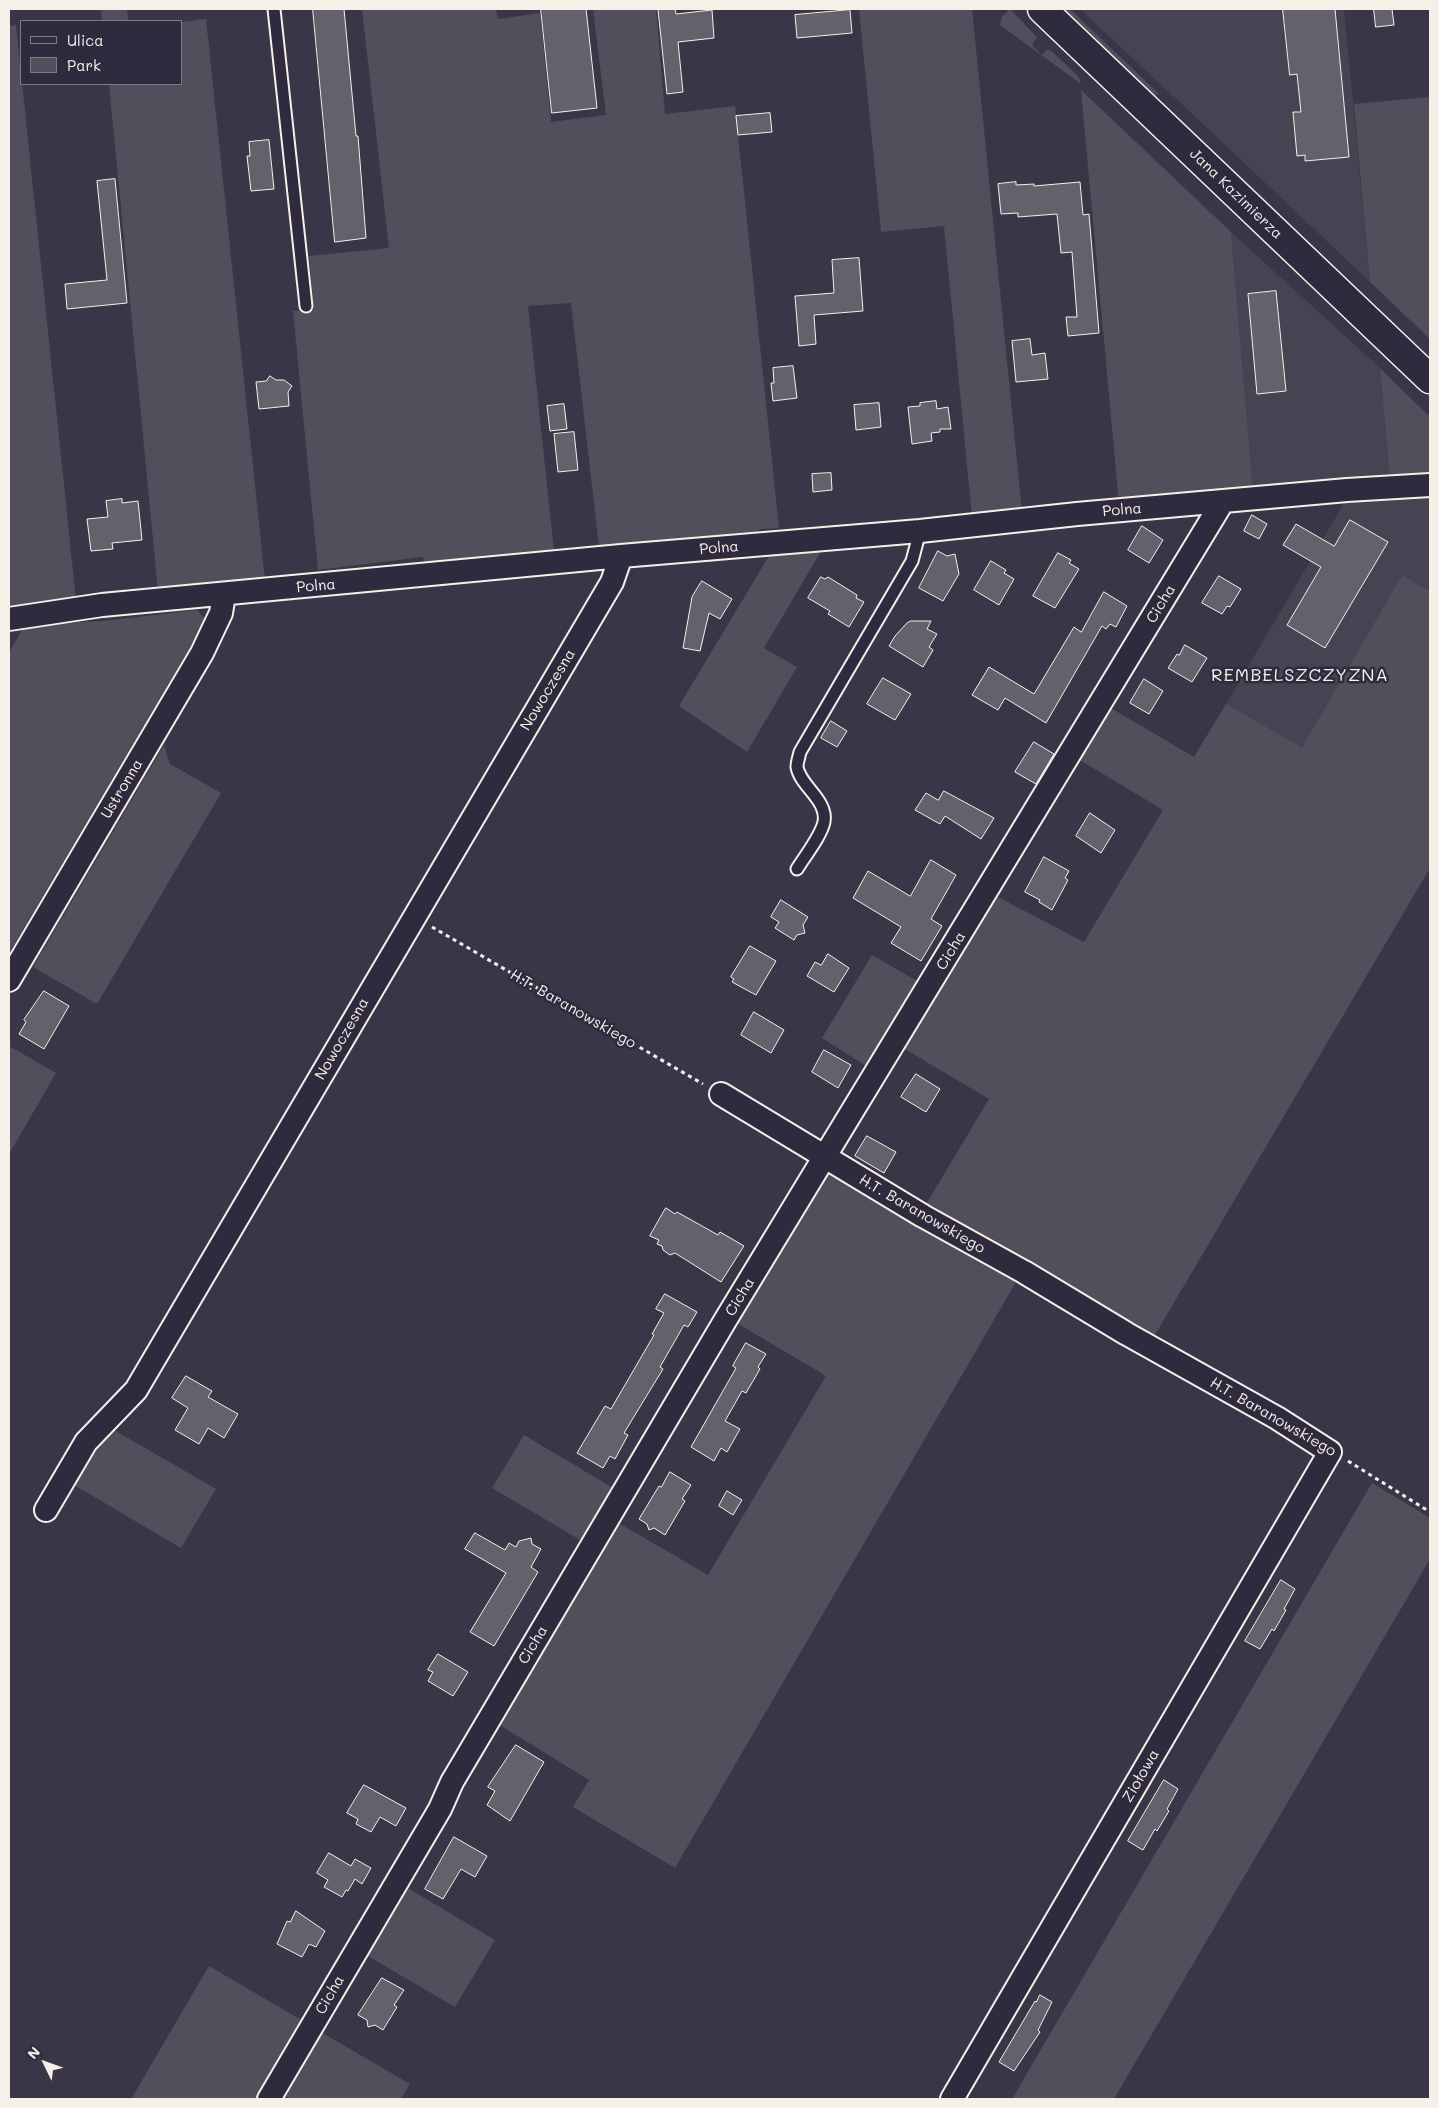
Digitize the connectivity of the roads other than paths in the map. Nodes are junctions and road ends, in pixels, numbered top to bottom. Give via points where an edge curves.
1 (274, 9) edge
2 (1042, 9) edge
3 (306, 306) dead end
4 (1430, 379) edge
5 (1430, 485) edge
6 (1223, 501) junction
7 (920, 531) junction
8 (621, 556) junction
9 (224, 594) junction
10 (9, 619) edge
11 (797, 869) dead end
12 (9, 980) edge
13 (721, 1094) road end
14 (825, 1157) junction
15 (1330, 1452) joint
16 (46, 1510) dead end
17 (269, 2099) edge
18 (952, 2099) edge

1 - 3 lane
2 - 4 main road, Jana Kazimierza
5 - 6 street, Polna
6 - 7 street, Polna
6 - 14 street, Cicha
7 - 8 street, Polna
7 - 11 lane via 912,561 800,752 799,774 816,796 824,816 822,828
8 - 9 street, Polna
8 - 16 street, Nowoczesna via 612,582 136,1390 86,1442
9 - 10 street, Polna via 102,605
9 - 12 street, Ustronna via 224,605 210,637
13 - 14 street, H.T. Baranowskiego
14 - 15 street, H.T. Baranowskiego via 1277,1418
14 - 17 street, Cicha via 452,1782 440,1809
15 - 18 street, Ziołowa

